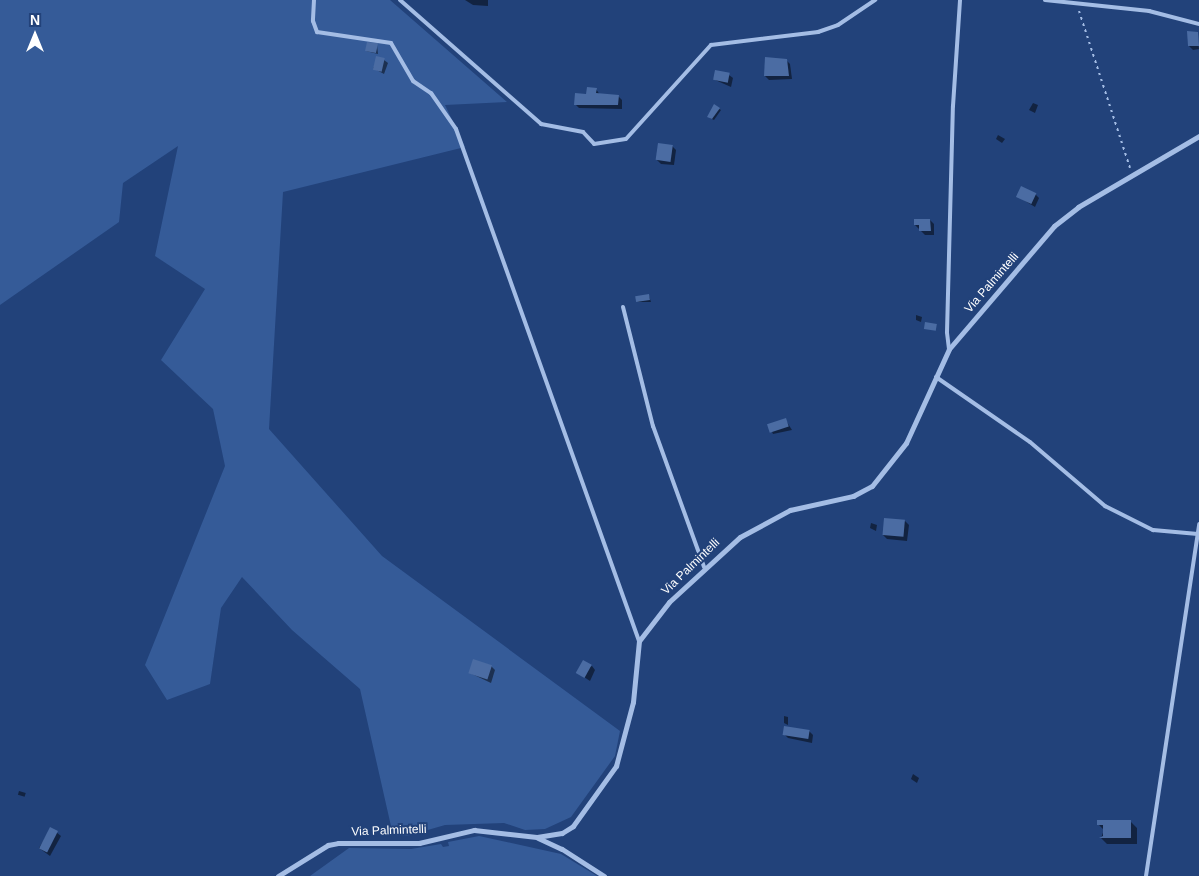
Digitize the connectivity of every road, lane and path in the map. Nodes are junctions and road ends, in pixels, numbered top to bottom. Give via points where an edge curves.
1 (314, 0) edge
2 (400, 0) edge
3 (875, 0) edge
4 (960, 0) edge
5 (1045, 0) edge
6 (1076, 4) junction
7 (1199, 24) edge
8 (1199, 136) edge
9 (1130, 166) dead end
10 (623, 308) dead end
11 (949, 349) junction
12 (936, 378) junction
13 (1199, 524) edge
14 (1198, 534) junction
15 (704, 568) junction
16 (639, 641) junction
17 (537, 837) junction
18 (278, 876) edge
19 (604, 876) edge
20 (1146, 876) edge

1 - 16 lane via 313,21 317,32 391,43 413,81 431,93 456,129
2 - 3 lane via 541,124 583,132 594,144 626,139 711,45 792,37 830,28
4 - 11 lane via 953,106
5 - 6 lane
6 - 7 lane via 1149,11
6 - 9 path
8 - 11 street, Via Palmintelli via 1065,216
10 - 15 lane via 653,426
11 - 12 street, Via Palmintelli
12 - 14 lane via 1030,442 1105,506 1153,530
12 - 15 street, Via Palmintelli via 906,443 872,486 853,496 777,516 727,545
13 - 14 lane
14 - 20 lane
15 - 16 street, Via Palmintelli via 669,602
16 - 17 street, Via Palmintelli via 633,702 616,766 573,826 562,833
17 - 18 street, Via Palmintelli via 474,830 419,843 338,843 328,845
17 - 19 street via 562,848

